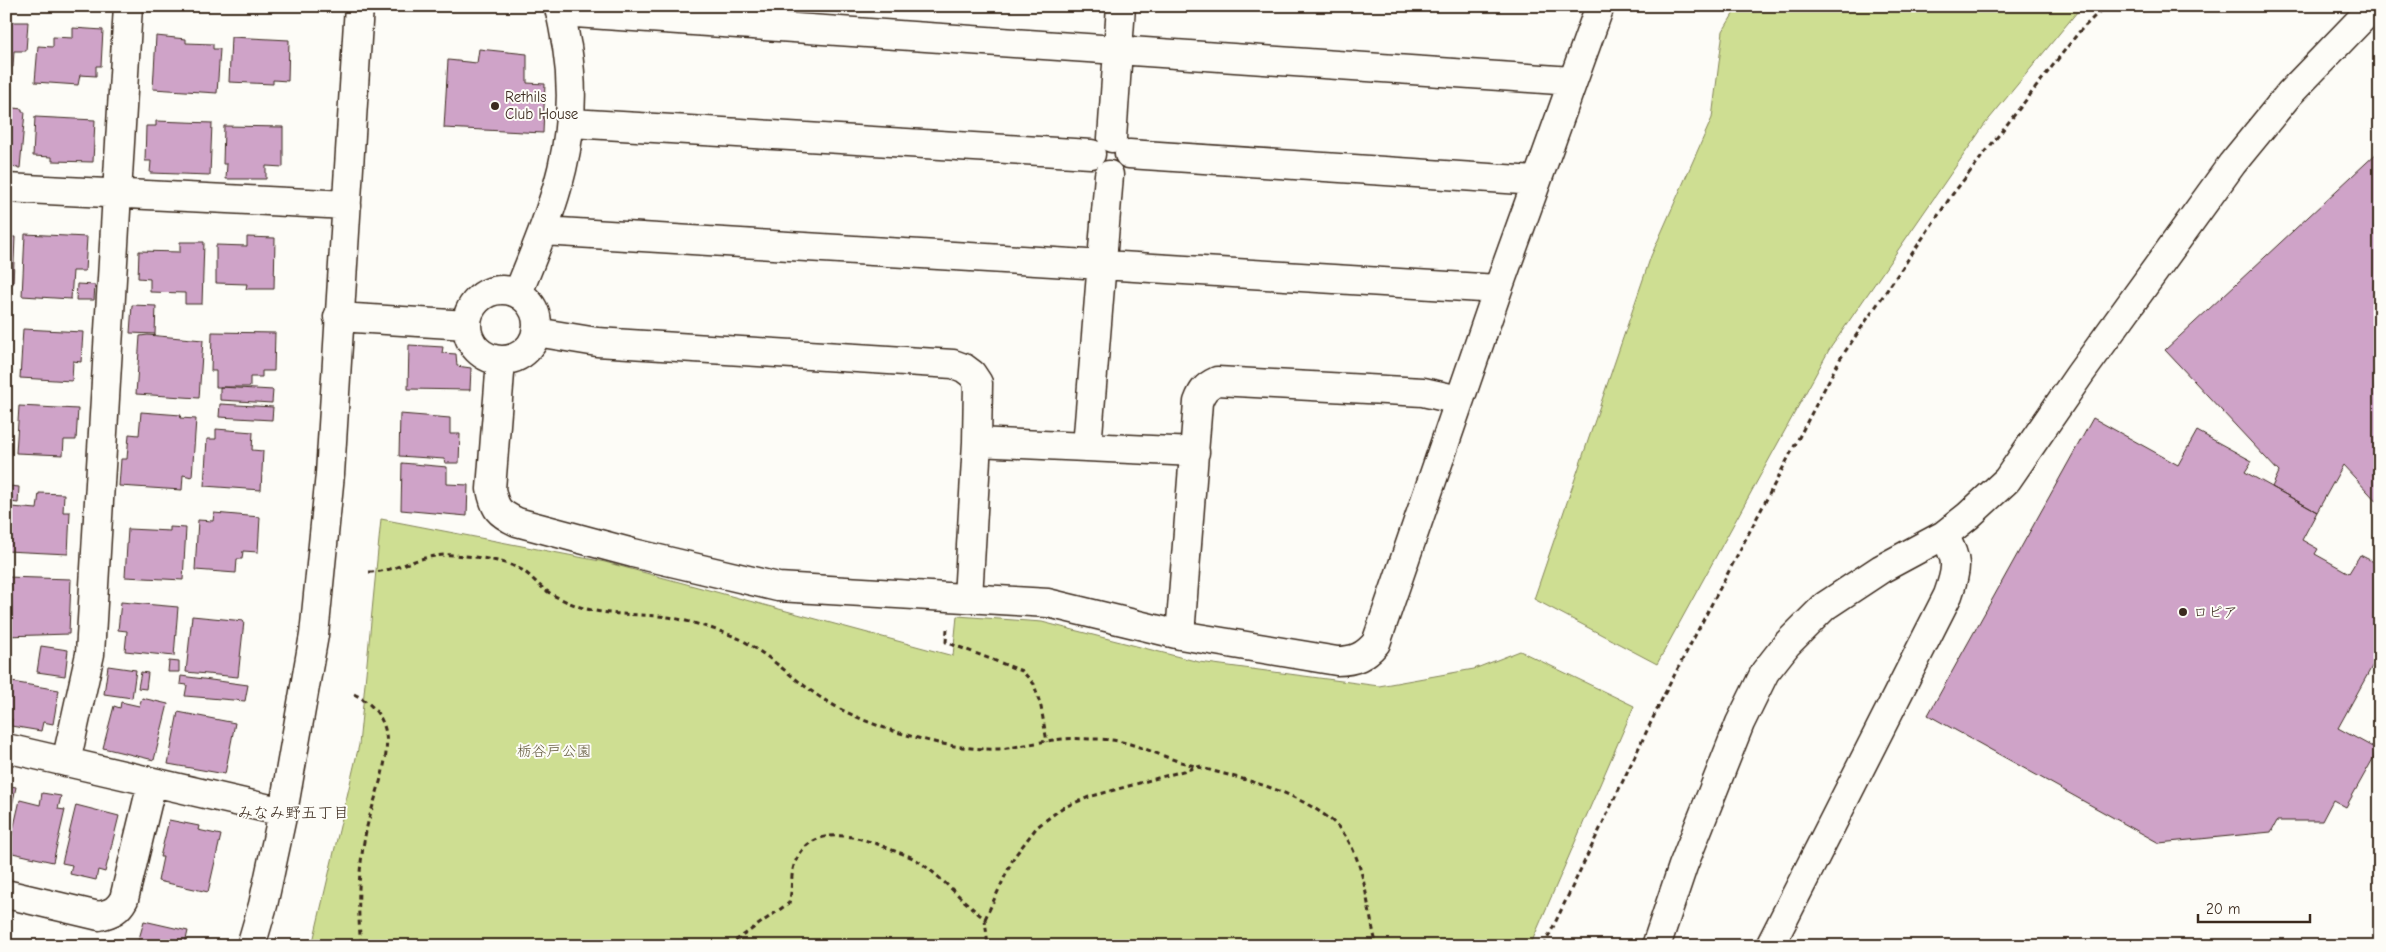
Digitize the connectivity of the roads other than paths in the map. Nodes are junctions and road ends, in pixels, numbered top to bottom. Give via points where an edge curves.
1 (128, 6) edge
2 (359, 6) edge
3 (1121, 6) edge
4 (1600, 6) edge
5 (2374, 6) edge
6 (560, 9) edge
7 (1119, 51) junction
8 (1572, 81) junction
9 (571, 123) junction
10 (1111, 149) junction
11 (1535, 181) junction
12 (6, 188) edge
13 (117, 193) junction
14 (347, 205) junction
15 (543, 231) junction
16 (1101, 265) junction
17 (1498, 288) junction
18 (518, 293) junction
19 (338, 317) junction
20 (466, 325) junction
21 (536, 332) junction
22 (501, 360) junction
23 (1459, 400) junction
24 (977, 442) junction
25 (1087, 447) junction
26 (1195, 452) junction
27 (1944, 535) junction
28 (968, 598) junction
29 (1180, 635) junction
30 (6, 748) edge
31 (66, 762) junction
32 (152, 783) junction
33 (283, 812) junction
34 (6, 894) edge
35 (251, 946) edge
36 (1656, 946) edge
37 (1770, 946) edge

1 - 13 street
2 - 14 street
3 - 7 street
4 - 8 street
5 - 27 street via 2290,94 2232,164 2007,480
6 - 7 street
6 - 9 street via 570,68
7 - 8 street
7 - 10 street
8 - 11 street
9 - 10 street
9 - 15 street via 561,182
10 - 11 street
10 - 16 street via 1128,161 1122,172 1109,175
11 - 17 street
12 - 13 street
13 - 14 street
13 - 31 street via 90,654
14 - 19 street
15 - 16 street
15 - 18 street
16 - 17 street
16 - 25 street
17 - 23 street
18 - 20 street via 494,290 483,295 474,303
18 - 21 street via 534,309
19 - 20 street
19 - 33 street via 330,474 314,635
20 - 22 street via 473,346 481,353
21 - 22 street via 520,355
21 - 24 street via 597,342 953,364 972,374 978,383
22 - 28 street via 491,489 494,505 502,516 633,553 778,587
23 - 26 street via 1423,392 1217,381 1208,385 1198,402
23 - 29 street via 1376,642 1366,654 1351,661 1337,661
24 - 25 street
24 - 28 street
25 - 26 street
26 - 29 street
27 - 36 street via 1881,569 1825,606 1787,644 1765,672 1740,723 1682,866
27 - 37 street via 1955,555 1955,576 1948,595
28 - 29 street via 1048,603
30 - 31 street
31 - 32 street
32 - 33 street
32 - 34 street via 124,899 115,910 99,916
33 - 35 street

